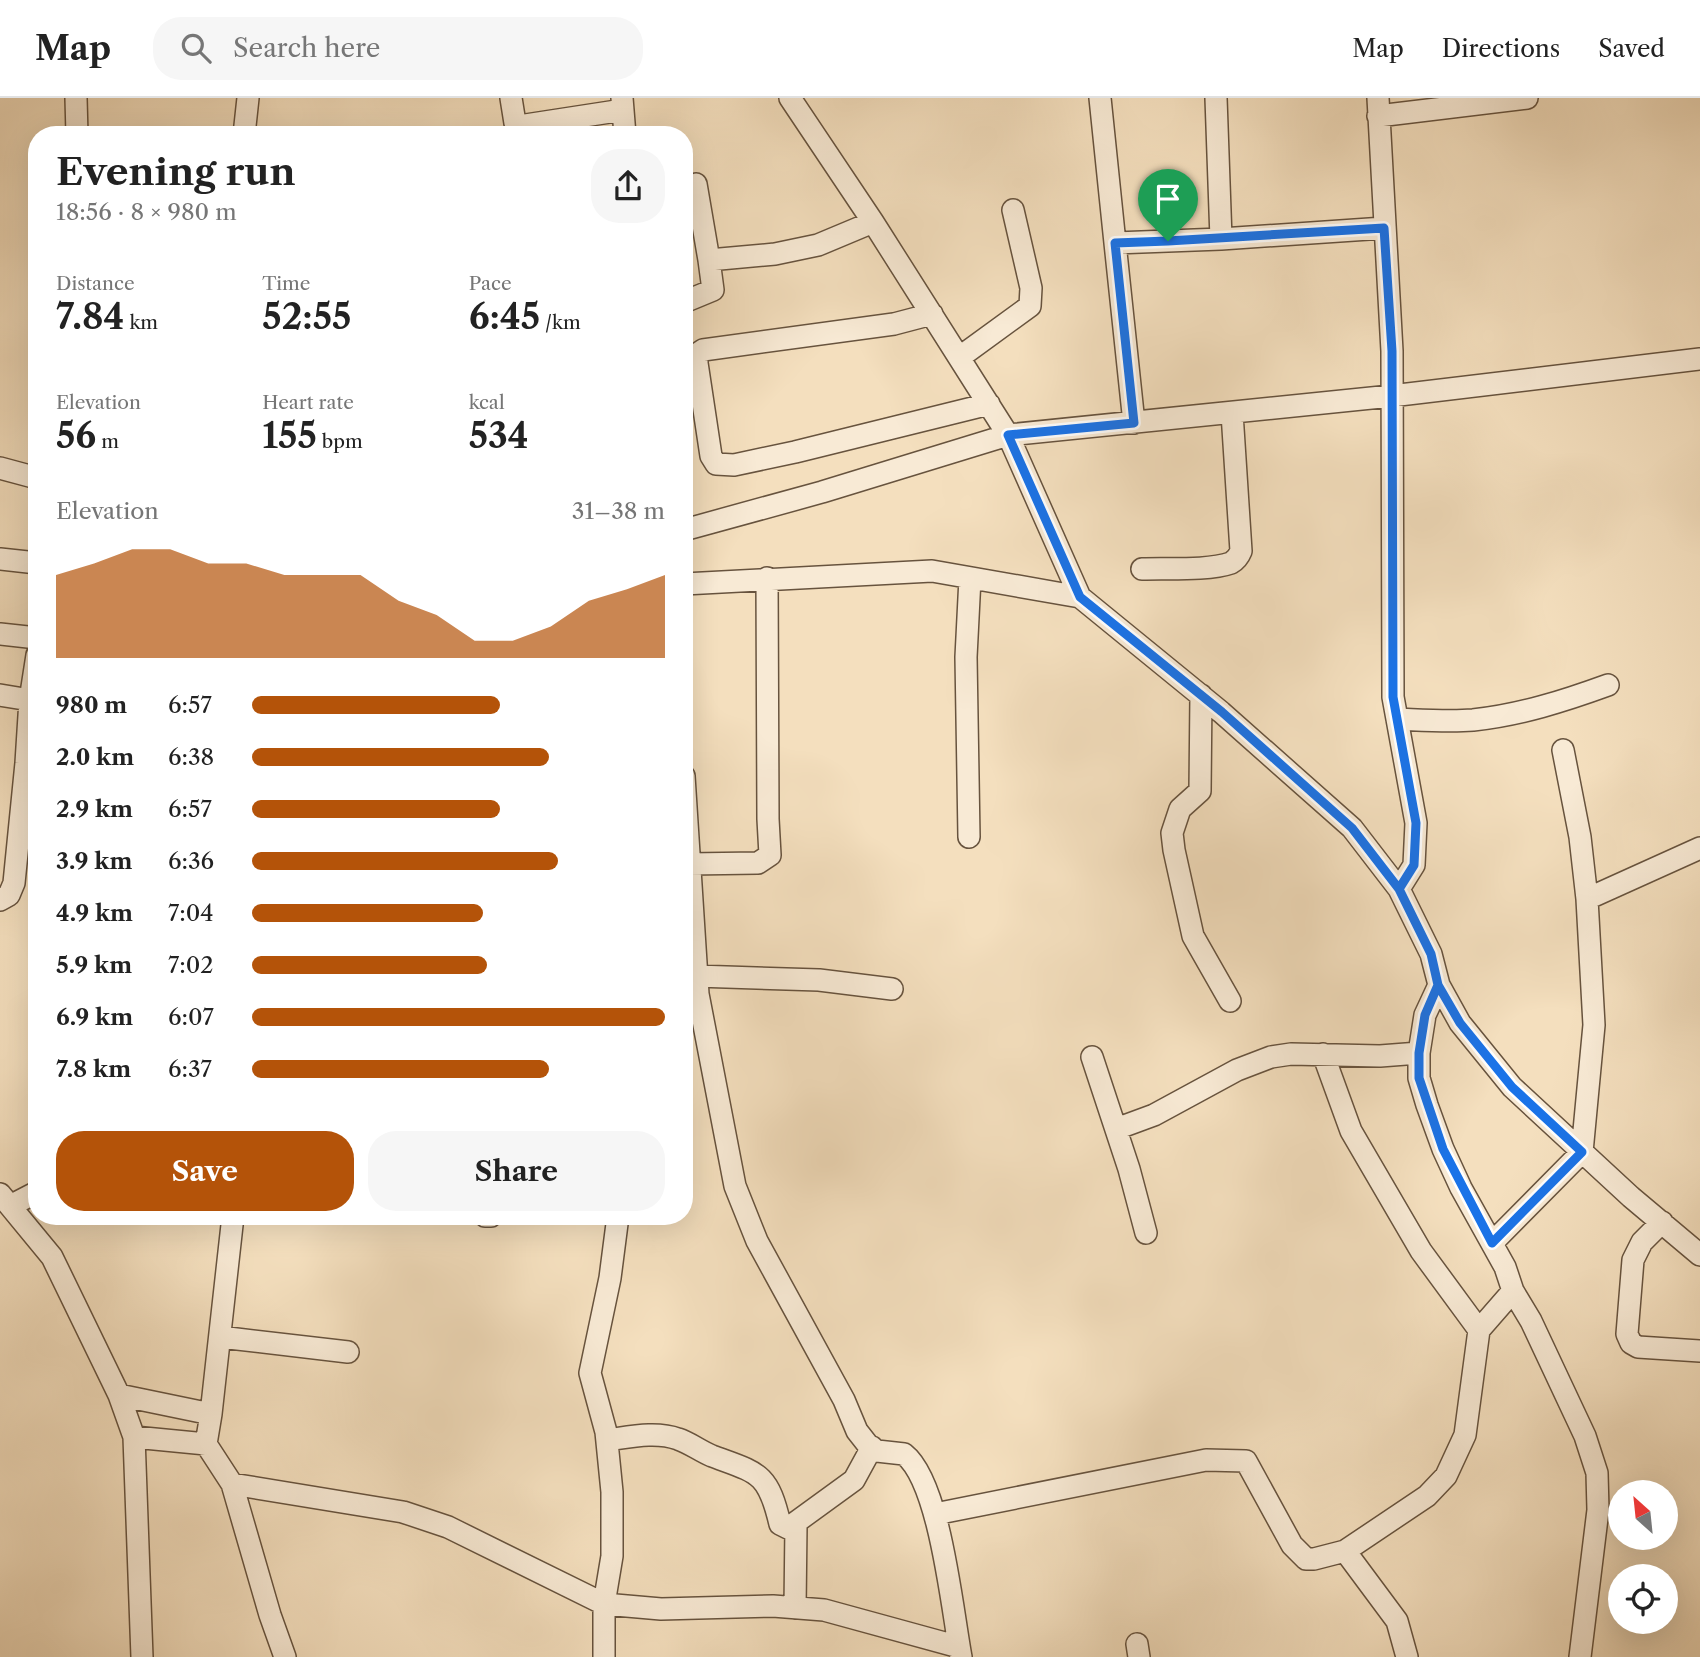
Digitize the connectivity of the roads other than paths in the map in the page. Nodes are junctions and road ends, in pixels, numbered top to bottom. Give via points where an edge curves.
1 (76, 98) edge
2 (248, 98) edge
3 (510, 98) edge
4 (790, 98) edge
5 (1100, 98) edge
6 (1216, 98) edge
7 (1527, 98) edge
8 (622, 104) edge
9 (1378, 107) edge
10 (77, 126) edge
11 (245, 126) edge
12 (518, 126) edge
13 (523, 126) edge
14 (624, 126) edge
15 (696, 184) dead end
16 (1013, 210) dead end
17 (873, 222) junction
18 (1384, 228) junction
19 (1222, 239) junction
20 (1115, 243) junction
21 (709, 260) junction
22 (693, 298) edge
23 (932, 314) junction
24 (960, 357) junction
25 (1700, 359) edge
26 (1391, 396) junction
27 (989, 404) junction
28 (1232, 413) junction
29 (1134, 423) junction
30 (1008, 435) junction
31 (0, 468) edge
32 (28, 476) edge
33 (693, 528) edge
34 (0, 559) edge
35 (28, 562) edge
36 (1142, 569) dead end
37 (970, 578) junction
38 (767, 579) junction
39 (693, 583) edge
40 (1080, 597) junction
41 (0, 634) edge
42 (28, 637) edge
43 (1608, 685) dead end
44 (0, 695) edge
45 (1201, 695) junction
46 (28, 700) edge
47 (1397, 719) junction
48 (28, 732) edge
49 (1563, 750) dead end
50 (969, 837) dead end
51 (1700, 848) edge
52 (693, 864) edge
53 (1399, 889) junction
54 (1587, 899) junction
55 (0, 900) edge
56 (693, 928) edge
57 (696, 976) junction
58 (1438, 985) junction
59 (892, 989) dead end
60 (1230, 1001) dead end
61 (1419, 1053) junction
62 (1323, 1054) junction
63 (1092, 1057) dead end
64 (1116, 1129) junction
65 (1582, 1152) junction
66 (28, 1194) edge
67 (5, 1200) edge
68 (1662, 1222) junction
69 (232, 1225) edge
70 (617, 1225) edge
71 (1146, 1233) dead end
72 (1492, 1243) junction
73 (1700, 1255) edge
74 (1513, 1291) junction
75 (1479, 1330) junction
76 (220, 1336) junction
77 (1700, 1350) edge
78 (348, 1352) dead end
79 (119, 1395) junction
80 (211, 1414) junction
81 (134, 1437) junction
82 (607, 1440) junction
83 (206, 1444) junction
84 (872, 1447) junction
85 (232, 1484) junction
86 (935, 1514) junction
87 (796, 1525) junction
88 (1345, 1551) junction
89 (604, 1604) junction
90 (795, 1608) junction
91 (960, 1652) edge
92 (142, 1657) edge
93 (285, 1657) edge
94 (604, 1657) edge
95 (1407, 1657) edge
96 (1580, 1657) edge

1 - 10 street
2 - 11 street
3 - 12 street
4 - 17 street
5 - 20 street
6 - 19 street
7 - 9 street
8 - 13 street
8 - 14 street
9 - 18 street
15 - 21 street
16 - 24 street via 1031,288 1030,306
17 - 21 street via 818,244 775,254
17 - 23 street
18 - 19 street
18 - 26 street
19 - 20 street
20 - 29 street
21 - 22 street via 713,290
23 - 24 street
23 - 27 street via 697,354 711,456 716,464 734,465 795,452
24 - 27 street
25 - 26 street
26 - 28 street
26 - 47 street via 1391,628
27 - 30 street
28 - 29 street
28 - 36 street via 1238,558 1211,566
29 - 30 street
30 - 33 street
30 - 40 street
31 - 32 street
34 - 35 street
37 - 38 street via 932,571
37 - 40 street
37 - 50 street via 965,657
38 - 39 street
38 - 52 street via 770,855 758,863
40 - 45 street
41 - 42 street
43 - 47 street via 1500,716
44 - 46 street
45 - 53 street via 1352,828
45 - 60 street via 1200,791 1180,809 1172,833 1193,936
47 - 53 street via 1416,823 1414,865
48 - 55 street via 13,883 9,895
49 - 54 street
51 - 54 street
53 - 58 street via 1431,954
54 - 65 street via 1594,1025
56 - 57 street
57 - 59 street via 819,980
57 - 84 street via 736,1186 757,1241 857,1431
58 - 61 street via 1425,1015
58 - 65 street via 1460,1023 1512,1087
61 - 62 street
61 - 72 street via 1419,1078 1443,1149
62 - 64 street via 1270,1057
62 - 75 street via 1351,1131 1421,1251
63 - 64 street
64 - 71 street
65 - 68 street
65 - 72 street
66 - 67 street
67 - 79 street via 52,1257
68 - 73 street
68 - 77 street via 1642,1242 1633,1260 1627,1334 1638,1347
69 - 76 street
70 - 82 street via 590,1373
72 - 74 street
74 - 75 street
74 - 96 street via 1585,1436 1597,1473 1598,1510
75 - 88 street via 1465,1435 1446,1476 1427,1496
76 - 78 street
76 - 80 street
79 - 80 street
79 - 81 street
80 - 83 street
81 - 83 street
81 - 92 street
82 - 87 street via 650,1434 678,1439 752,1469 771,1492 780,1524
82 - 89 street via 612,1556
83 - 85 street
84 - 86 street via 912,1460
84 - 87 street via 854,1480
85 - 89 street via 402,1511 448,1527
85 - 93 street
86 - 88 street via 1206,1460 1246,1461 1292,1545 1306,1559
86 - 91 street
87 - 90 street
88 - 95 street via 1397,1621
89 - 90 street via 662,1609
89 - 94 street
90 - 91 street via 824,1610

